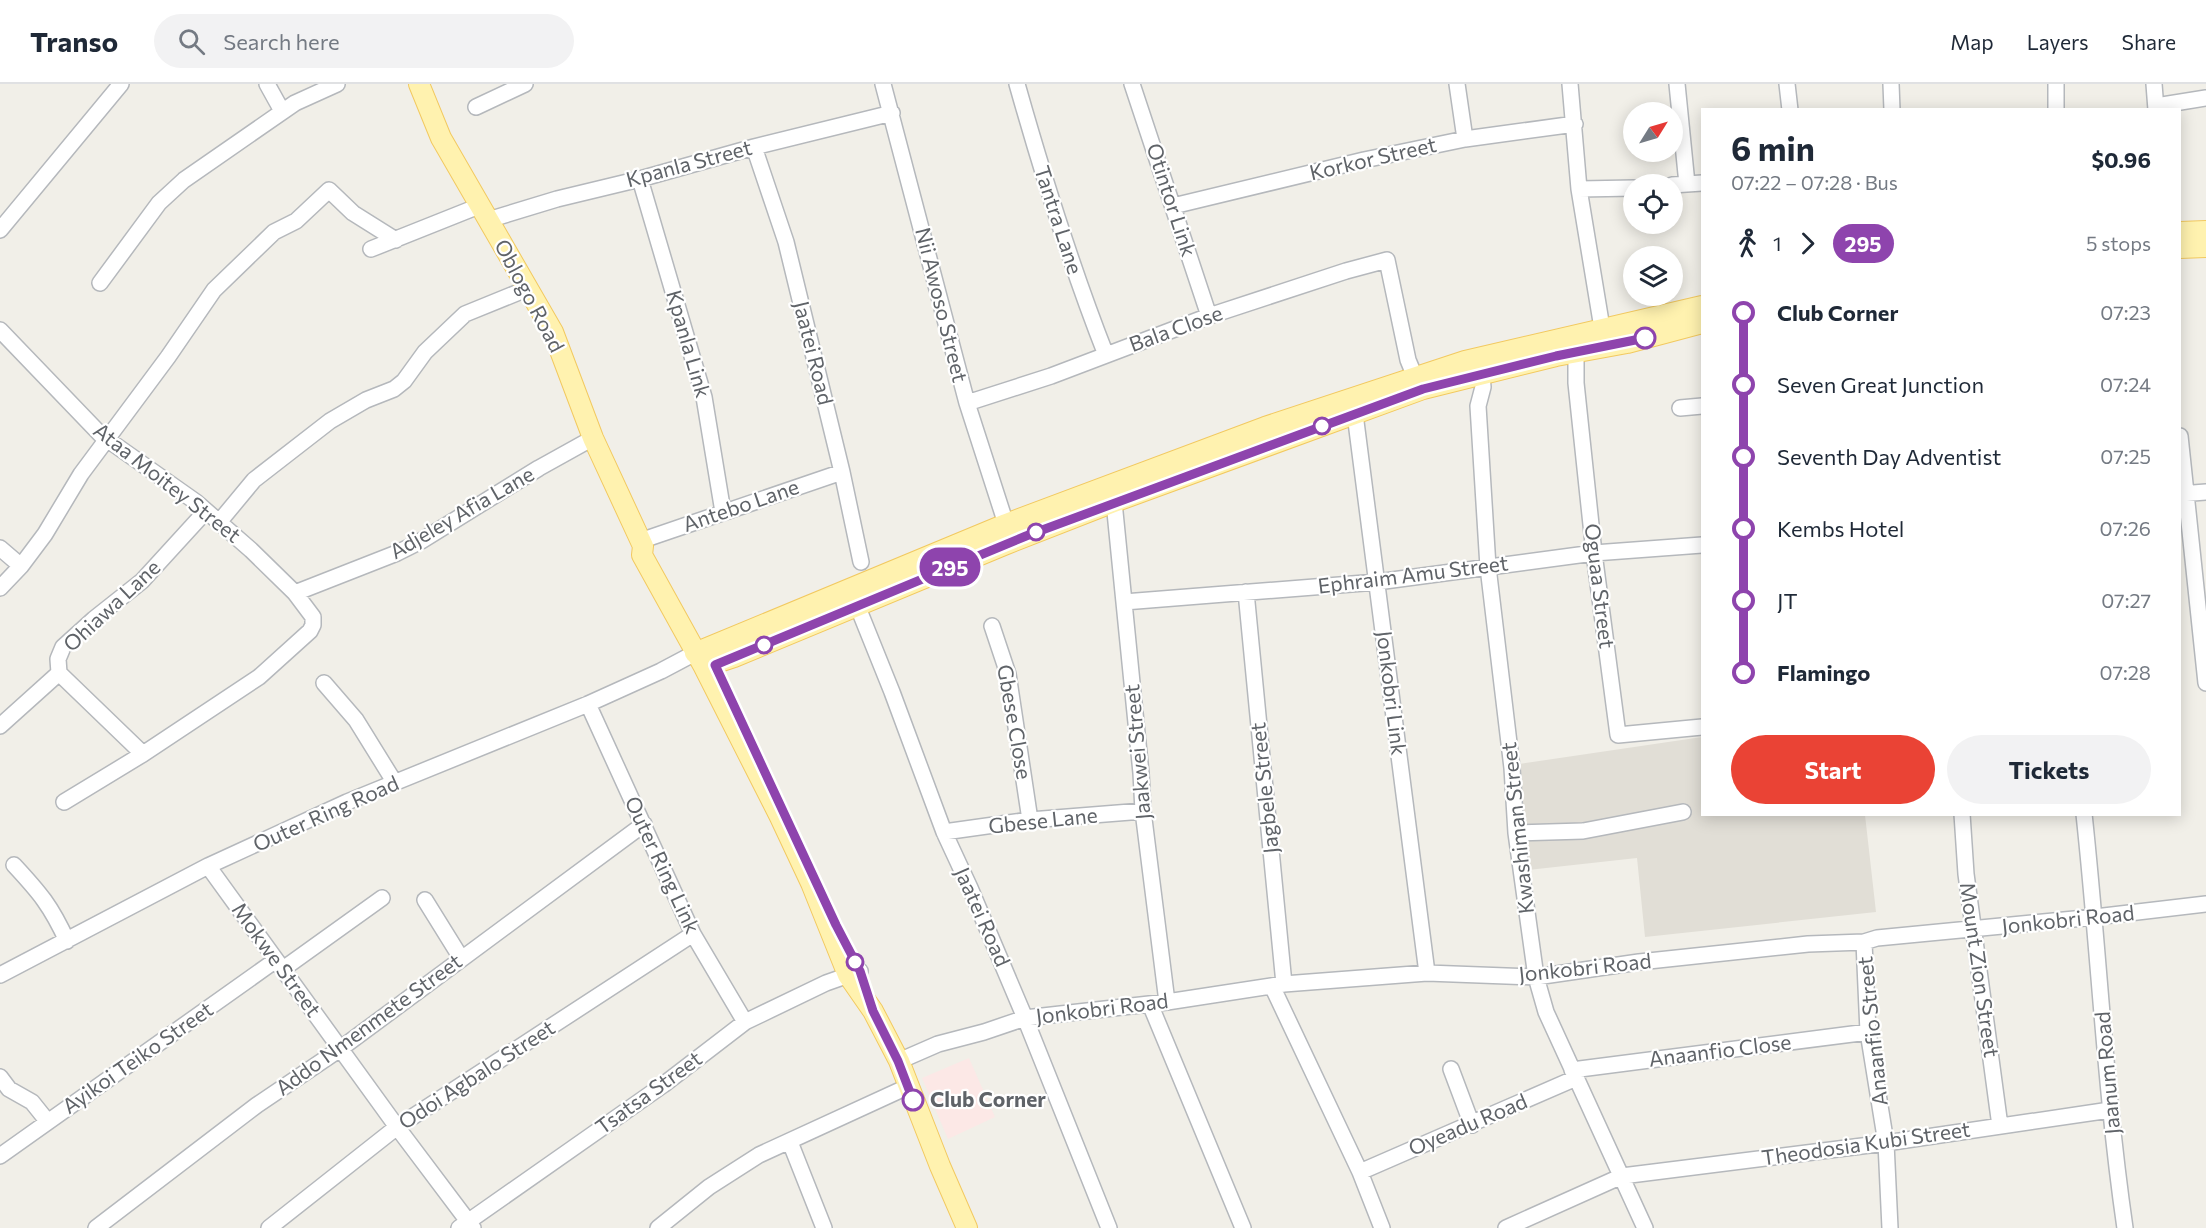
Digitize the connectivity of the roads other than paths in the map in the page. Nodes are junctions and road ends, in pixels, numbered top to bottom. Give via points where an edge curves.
1 (121, 84) edge
2 (267, 84) edge
3 (337, 84) edge
4 (419, 84) edge
5 (525, 84) edge
6 (883, 84) edge
7 (1017, 84) edge
8 (1132, 84) edge
9 (1456, 84) edge
10 (1570, 84) edge
11 (1677, 84) edge
12 (1787, 84) edge
13 (1891, 84) edge
14 (2056, 84) edge
15 (2154, 84) edge
16 (2206, 98) edge
17 (476, 107) dead end
18 (1790, 108) edge
19 (1893, 108) edge
20 (2056, 108) edge
21 (2156, 108) edge
22 (282, 111) junction
23 (892, 113) junction
24 (1575, 124) junction
25 (1466, 139) junction
26 (754, 147) junction
27 (1680, 174) edge
28 (640, 178) junction
29 (1701, 183) edge
30 (1683, 184) edge
31 (1623, 188) edge
32 (1579, 189) junction
33 (1173, 206) junction
34 (483, 213) junction
35 (0, 230) edge
36 (2206, 231) edge
37 (2181, 232) edge
38 (396, 240) junction
39 (2206, 247) edge
40 (2181, 248) edge
41 (371, 249) dead end
42 (100, 283) dead end
43 (530, 288) junction
44 (1701, 306) edge
45 (1209, 316) junction
46 (1701, 323) edge
47 (1603, 338) junction
48 (3, 340) edge
49 (1574, 352) junction
50 (1106, 355) junction
51 (1474, 367) junction
52 (1415, 377) junction
53 (967, 403) junction
54 (1701, 406) edge
55 (1680, 408) dead end
56 (1355, 414) junction
57 (593, 438) junction
58 (108, 440) junction
59 (2181, 465) edge
60 (842, 472) junction
61 (2206, 492) edge
62 (2182, 494) edge
63 (1114, 502) junction
64 (207, 511) junction
65 (723, 512) junction
66 (220, 521) junction
67 (1006, 524) junction
68 (641, 544) junction
69 (1701, 545) edge
70 (0, 548) edge
71 (1594, 553) junction
72 (861, 562) dead end
73 (21, 566) junction
74 (1488, 567) junction
75 (1377, 582) junction
76 (0, 588) edge
77 (1246, 592) junction
78 (295, 593) junction
79 (1124, 602) junction
80 (857, 606) junction
81 (992, 626) dead end
82 (705, 658) junction
83 (59, 673) junction
84 (324, 683) dead end
85 (2206, 683) edge
86 (588, 704) junction
87 (0, 726) edge
88 (1701, 727) edge
89 (143, 754) junction
90 (395, 783) junction
91 (64, 802) dead end
92 (1143, 811) junction
93 (1683, 812) dead end
94 (1962, 816) edge
95 (2084, 816) edge
96 (1030, 820) junction
97 (644, 824) junction
98 (944, 832) junction
99 (1516, 833) junction
100 (14, 865) dead end
101 (208, 866) junction
102 (382, 898) dead end
103 (425, 900) dead end
104 (2206, 904) edge
105 (2095, 917) junction
106 (1974, 930) junction
107 (693, 934) junction
108 (67, 942) junction
109 (1863, 942) junction
110 (461, 958) junction
111 (280, 964) junction
112 (854, 973) junction
113 (1427, 973) junction
114 (0, 975) edge
115 (1536, 977) junction
116 (1278, 985) junction
117 (1167, 1002) junction
118 (1150, 1004) junction
119 (1025, 1018) junction
120 (745, 1022) junction
121 (1868, 1032) junction
122 (340, 1049) junction
123 (898, 1061) junction
124 (1451, 1069) dead end
125 (1574, 1074) junction
126 (0, 1077) edge
127 (907, 1087) junction
128 (2110, 1110) junction
129 (48, 1122) junction
130 (1472, 1125) junction
131 (2000, 1126) junction
132 (397, 1127) junction
133 (790, 1142) junction
134 (1886, 1143) junction
135 (0, 1156) edge
136 (1360, 1172) junction
137 (1622, 1176) junction
138 (467, 1226) edge
139 (1514, 1226) edge
140 (96, 1228) edge
141 (269, 1228) edge
142 (657, 1228) edge
143 (824, 1228) edge
144 (967, 1228) edge
145 (1109, 1228) edge
146 (1243, 1228) edge
147 (1382, 1228) edge
148 (1646, 1228) edge
149 (1890, 1228) edge
150 (2125, 1228) edge

1 - 35 street
2 - 22 street
3 - 22 street
4 - 34 main road, Oblogo Road via 441,138
5 - 17 street
6 - 23 street, Nii Awoso Street
7 - 50 street, Tantra Lane via 1076,278
8 - 33 street, Otintor Link
9 - 25 street
10 - 24 street
11 - 27 street
12 - 18 street
13 - 19 street
14 - 20 street
15 - 21 street
16 - 21 street
22 - 42 street via 168,193
23 - 26 street, Kpanla Street
23 - 53 street, Nii Awoso Street
24 - 25 street, Korkor Street
24 - 32 street
25 - 33 street, Korkor Street
26 - 28 street, Kpanla Street
26 - 60 street, Jaatei Road via 786,242
28 - 34 street, Kpanla Street
28 - 65 street, Kpanla Link via 704,398
29 - 30 street
31 - 32 street
32 - 47 street
33 - 45 street, Otintor Link
34 - 38 street, Kpanla Street
34 - 43 main road, Oblogo Road
36 - 37 main road
38 - 41 street, Kpanla Street
38 - 58 street via 353,213 329,190 324,192 296,221 274,232 214,290
39 - 40 main road
43 - 57 main road, Oblogo Road via 553,332
43 - 66 street via 465,314 425,352 404,381 330,421 254,480
44 - 47 main road, Outer Ring Road
45 - 50 street, Bala Close
45 - 52 street, Bala Close via 1387,260
46 - 47 main road, Outer Ring Road
47 - 49 main road, Outer Ring Road
47 - 51 main road, Outer Ring Road
48 - 58 street, Ataa Moitey Street
49 - 51 main road, Outer Ring Road
49 - 71 street, Oguaa Street
50 - 53 street, Bala Close
51 - 52 main road, Outer Ring Road
51 - 56 main road, Outer Ring Road
51 - 74 street, Kwashiman Street via 1471,388 1478,406
52 - 67 main road, Outer Ring Road via 1265,427
53 - 67 street, Nii Awoso Street
54 - 55 street
56 - 63 main road, Outer Ring Road
56 - 75 street, Jonkobri Link
57 - 68 main road, Oblogo Road
57 - 78 street, Adjeley Afia Lane via 398,553
58 - 64 street, Ataa Moitey Street
58 - 73 street
59 - 62 street
60 - 65 street, Antebo Lane
60 - 72 street, Jaatei Road
61 - 62 street
62 - 85 street
63 - 79 street, Jaakwei Street
63 - 80 main road, Outer Ring Road
64 - 66 street, Ataa Moitey Street
64 - 83 street, Ohiawa Lane via 142,581 63,647 58,659
65 - 68 street, Antebo Lane
66 - 78 street, Ataa Moitey Street
67 - 82 main road, Outer Ring Road
68 - 82 main road, Oblogo Road via 642,555
69 - 71 street, Ephraim Amu Street
70 - 73 street
71 - 74 street, Ephraim Amu Street
71 - 88 street, Oguaa Street via 1618,735
73 - 76 street
74 - 75 street, Ephraim Amu Street
74 - 99 street, Kwashiman Street
75 - 77 street, Ephraim Amu Street
75 - 113 street, Jonkobri Link
77 - 79 street, Ephraim Amu Street
77 - 116 street, Jagbele Street
78 - 89 street, Ataa Moitey Street via 313,617 310,631 258,677
79 - 92 street, Jaakwei Street
80 - 82 main road, Outer Ring Road
80 - 98 street, Jaatei Road
81 - 96 street, Gbese Close via 1008,674
82 - 86 street, Outer Ring Road via 661,671
82 - 112 main road, Oblogo Road
83 - 87 street, Ohiawa Lane
83 - 89 street
84 - 90 street via 356,720
86 - 90 street, Outer Ring Road
86 - 97 street, Outer Ring Link
89 - 91 street, Ataa Moitey Street
90 - 101 street, Outer Ring Road
92 - 96 street, Gbese Lane
92 - 117 street, Jaakwei Street
93 - 99 street via 1583,831
94 - 106 street, Mount Zion Street
95 - 105 street, Jaanum Road
96 - 98 street, Gbese Lane
97 - 107 street, Outer Ring Link
97 - 110 street, Addo Nmenmete Street
98 - 119 street, Jaatei Road
99 - 115 street, Kwashiman Street
100 - 108 street via 44,898
101 - 108 street, Outer Ring Road
101 - 111 street, Mokwe Street
102 - 111 street, Ayikoi Teiko Street
103 - 110 street
104 - 105 street, Jonkobri Road
105 - 106 street, Jonkobri Road
105 - 128 street, Jaanum Road
106 - 109 street, Jonkobri Road
106 - 131 street, Mount Zion Street
107 - 120 street, Outer Ring Link
107 - 132 street, Odoi Agbalo Street
108 - 114 street, Outer Ring Road
109 - 115 street, Jonkobri Road via 1639,962
109 - 121 street, Anaanfio Street
110 - 122 street, Addo Nmenmete Street
111 - 122 street, Mokwe Street
111 - 129 street, Ayikoi Teiko Street
112 - 120 street, Tsatsa Street via 782,1002
112 - 123 main road, Oblogo Road
113 - 115 street, Jonkobri Road
113 - 116 street, Jonkobri Road
115 - 125 street, Kwashiman Street via 1546,1012
116 - 117 street, Jonkobri Road
116 - 136 street, Jagbele Street
117 - 118 street, Jonkobri Road
118 - 119 street, Jonkobri Road
118 - 146 street
119 - 123 street, Jonkobri Road via 938,1044
119 - 145 street, Jaatei Road
120 - 138 street, Tsatsa Street
121 - 125 street, Anaanfio Close
121 - 134 street, Anaanfio Street
122 - 132 street, Mokwe Street
122 - 140 street, Addo Nmenmete Street via 257,1105
123 - 127 main road, Oblogo Road
124 - 130 street
125 - 130 street, Oyeadu Road
125 - 137 street, Kwashiman Street
126 - 129 street via 9,1089 32,1102
127 - 133 street
127 - 144 main road, Oblogo Road
128 - 131 street, Theodosia Kubi Street
128 - 150 street, Jaanum Road
129 - 135 street, Ayikoi Teiko Street
130 - 136 street, Oyeadu Road
131 - 134 street, Theodosia Kubi Street
132 - 138 street, Mokwe Street
132 - 141 street, Odoi Agbalo Street
133 - 142 street via 759,1155 709,1187
133 - 143 street
134 - 137 street, Theodosia Kubi Street
134 - 149 street, Anaanfio Street
136 - 147 street, Jagbele Street
137 - 139 street, Theodosia Kubi Street
137 - 148 street, Kwashiman Street

